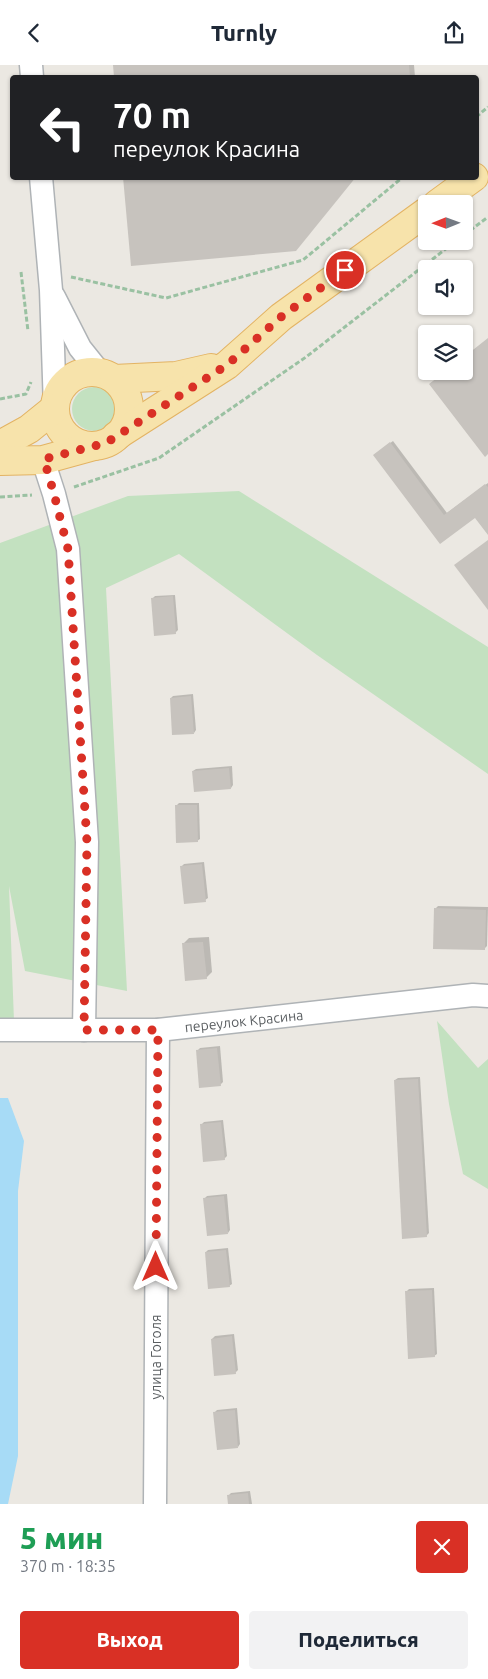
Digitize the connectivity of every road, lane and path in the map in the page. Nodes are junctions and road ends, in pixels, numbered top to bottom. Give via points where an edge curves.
1 (41, 180) edge
2 (399, 180) edge
3 (471, 180) edge
4 (450, 195) edge
5 (488, 217) edge
6 (418, 218) edge
7 (473, 228) edge
8 (444, 250) edge
9 (21, 273) dead end
10 (57, 283) junction
11 (28, 338) dead end
12 (227, 365) junction
13 (33, 375) dead end
14 (107, 376) junction
15 (0, 399) edge
16 (55, 408) junction
17 (105, 441) junction
18 (0, 445) edge
19 (44, 459) junction
20 (0, 461) edge
21 (54, 494) junction
22 (0, 497) edge
23 (488, 996) edge
24 (0, 1030) edge
25 (84, 1030) junction
26 (158, 1030) junction
27 (155, 1504) edge

1 - 10 street
2 - 10 path via 303,260 166,298
3 - 4 main road
5 - 7 path
6 - 12 main road via 281,317
8 - 21 path via 306,357 159,458
9 - 11 path
10 - 14 street via 80,348
10 - 16 street
12 - 14 main road via 176,376
12 - 17 main road
13 - 15 path via 26,394
14 - 16 main road via 84,373 69,379 59,392
14 - 17 main road via 121,387 128,407 123,428
16 - 17 main road via 56,420 71,439 82,444
16 - 18 main road
17 - 19 main road
19 - 20 main road
19 - 21 street
21 - 22 path
21 - 25 street via 68,549 87,842
23 - 26 street, переулок Красина via 473,995
24 - 25 street, переулок Красина
25 - 26 street, переулок Красина
26 - 27 street, улица Гоголя

